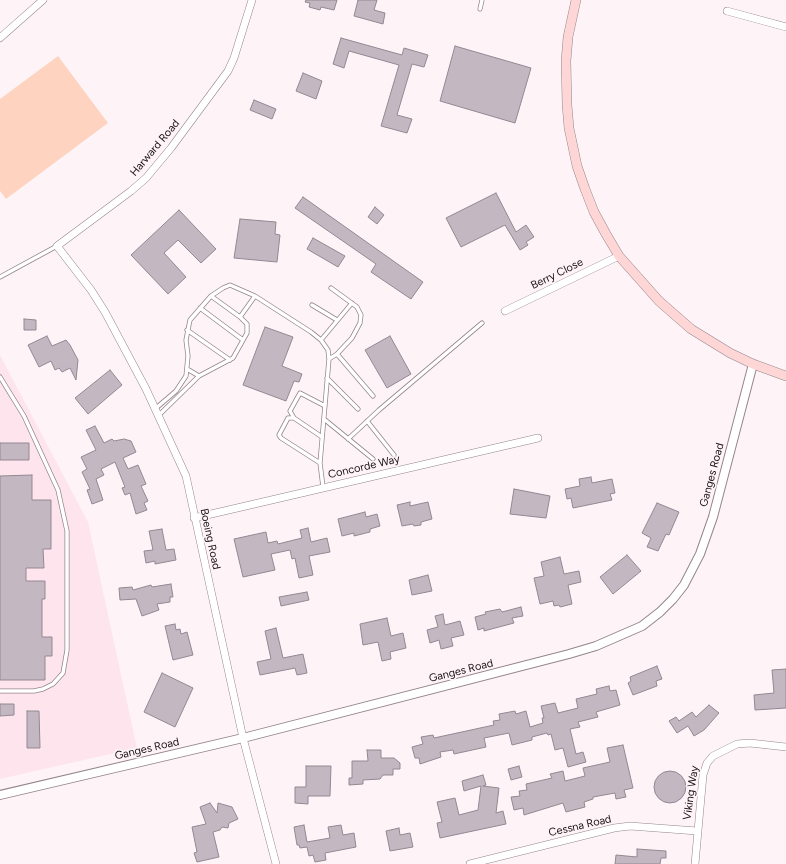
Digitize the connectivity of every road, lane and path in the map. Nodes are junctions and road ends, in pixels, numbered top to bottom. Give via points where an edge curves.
1 (43, 0) edge
2 (252, 0) edge
3 (482, 0) edge
4 (576, 0) edge
5 (480, 9) dead end
6 (727, 11) dead end
7 (786, 27) edge
8 (0, 38) edge
9 (57, 246) junction
10 (619, 256) junction
11 (0, 277) edge
12 (331, 288) dead end
13 (211, 296) junction
14 (255, 296) junction
15 (352, 303) junction
16 (312, 305) dead end
17 (200, 308) junction
18 (505, 311) dead end
19 (240, 316) junction
20 (337, 320) junction
21 (482, 323) dead end
22 (187, 330) junction
23 (243, 340) junction
24 (321, 340) junction
25 (337, 354) junction
26 (329, 359) junction
27 (230, 360) junction
28 (753, 364) junction
29 (188, 369) junction
30 (199, 376) junction
31 (786, 376) edge
32 (0, 378) edge
33 (327, 378) junction
34 (373, 396) dead end
35 (325, 406) junction
36 (358, 408) dead end
37 (155, 409) junction
38 (158, 416) junction
39 (294, 418) junction
40 (324, 419) junction
41 (368, 421) junction
42 (322, 437) junction
43 (348, 438) junction
44 (538, 438) dead end
45 (394, 455) dead end
46 (373, 459) dead end
47 (320, 463) junction
48 (323, 487) junction
49 (194, 518) junction
50 (0, 691) edge
51 (243, 738) junction
52 (786, 747) edge
53 (0, 795) edge
54 (697, 831) junction
55 (276, 864) edge
56 (472, 864) edge
57 (695, 864) edge

1 - 8 street
2 - 9 street, Harward Road via 228,71 175,142 146,178
3 - 5 lane
4 - 10 main road via 566,61 569,128 577,166 587,195
6 - 7 street
9 - 11 lane, Harward Road
9 - 37 street, Boeing Road via 105,312
10 - 18 street, Berry Close
10 - 28 main road via 659,301 691,329
12 - 15 lane
13 - 14 lane via 230,285
13 - 17 lane
13 - 19 lane
14 - 19 lane
14 - 24 lane
15 - 20 lane
15 - 25 lane via 361,315 360,323 352,338
16 - 20 lane
17 - 22 lane via 190,320
17 - 23 lane
19 - 23 lane via 248,328
20 - 24 lane
21 - 41 lane
22 - 27 lane
22 - 29 lane
23 - 27 lane
24 - 26 lane via 328,350
25 - 26 lane
25 - 34 lane
26 - 33 lane
27 - 30 lane
28 - 31 main road
28 - 51 street, Ganges Road via 713,516 700,554 684,585 673,599 642,626 596,646 569,654
29 - 30 lane
29 - 37 lane via 176,391
30 - 38 lane
32 - 50 lane via 24,416 58,490 67,531 67,650 62,673 53,684 34,691
33 - 35 lane
33 - 36 lane
35 - 39 lane via 300,393 290,412
35 - 40 lane
37 - 38 street, Boeing Road
38 - 49 street, Boeing Road via 186,476
39 - 42 lane
39 - 47 lane via 288,418 280,437
40 - 42 lane
40 - 43 lane
41 - 43 lane
41 - 45 lane
42 - 47 lane
43 - 46 lane
44 - 48 street, Concorde Way
47 - 48 lane
48 - 49 street, Concorde Way
49 - 51 street, Boeing Road
51 - 53 street, Ganges Road
51 - 55 street, Boeing Road
52 - 54 street, Viking Way via 737,744 713,756 707,763 703,775
54 - 56 street, Cessna Road via 630,826 614,828
54 - 57 street, Viking Way

